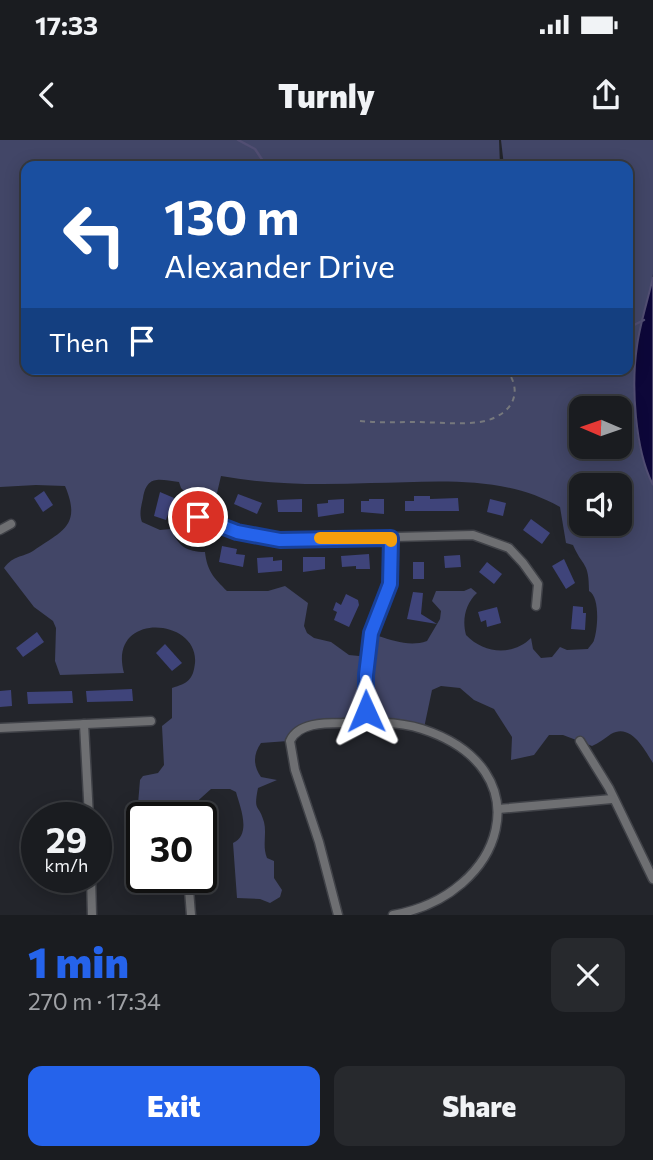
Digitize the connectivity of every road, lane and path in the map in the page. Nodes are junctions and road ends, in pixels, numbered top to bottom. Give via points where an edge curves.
1 (510, 375) edge
2 (360, 421) dead end
3 (198, 517) dead end
4 (12, 524) dead end
5 (0, 530) edge
6 (391, 538) junction
7 (536, 606) dead end
8 (151, 721) dead end
9 (372, 723) junction
10 (84, 724) junction
11 (0, 727) edge
12 (580, 741) dead end
13 (612, 799) junction
14 (88, 802) edge
15 (498, 809) junction
16 (653, 879) edge
17 (91, 893) edge
18 (189, 893) edge
19 (92, 915) edge
20 (191, 915) edge
21 (338, 915) edge
22 (393, 915) edge

1 - 2 path via 515,399 486,421
3 - 6 street via 237,532 280,540
4 - 5 street
6 - 7 street via 473,535 509,548 538,584
6 - 9 street via 390,584 371,633 366,675 366,711
8 - 10 street
9 - 15 street via 420,728 462,749 494,788
9 - 21 street via 299,729 289,741
10 - 11 street
10 - 14 street
12 - 13 street
13 - 15 street
13 - 16 street
15 - 22 street via 490,850 470,878 445,897
17 - 19 street
18 - 20 street

